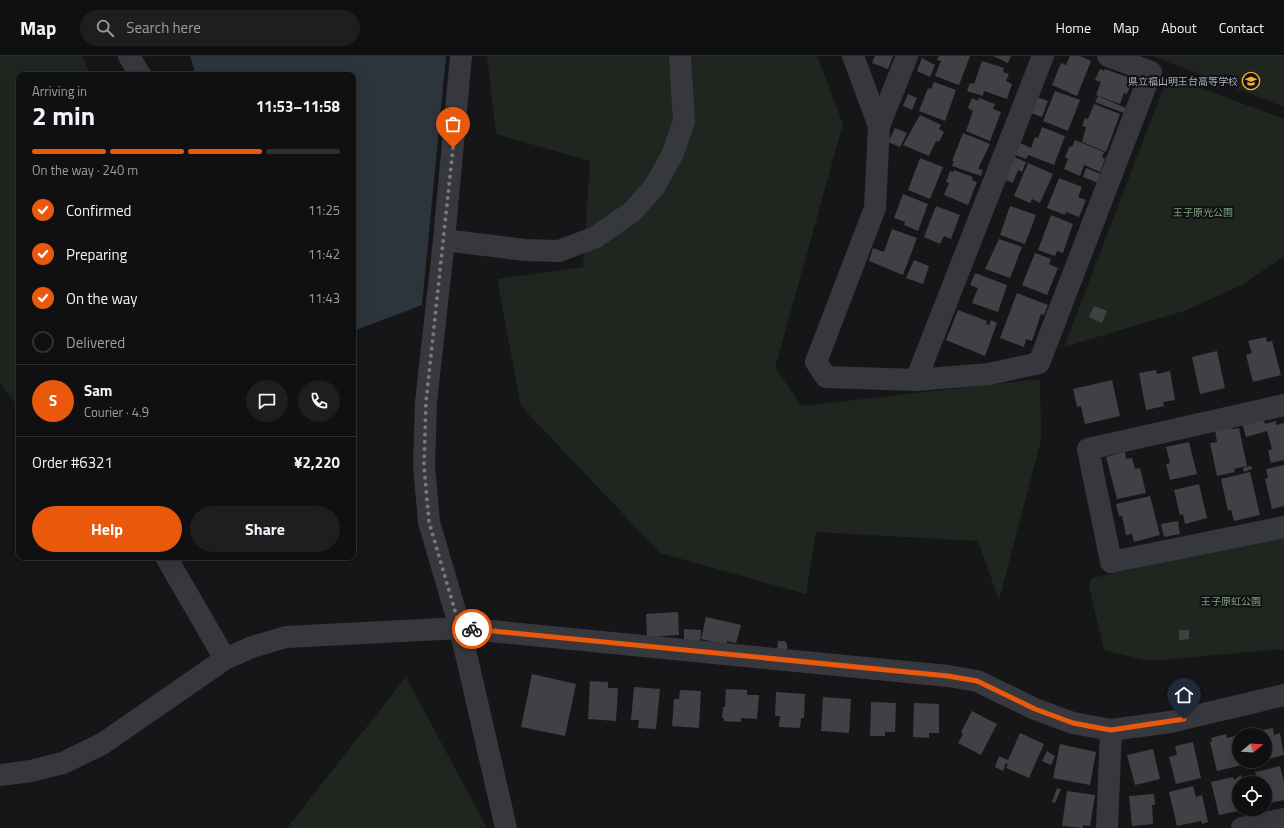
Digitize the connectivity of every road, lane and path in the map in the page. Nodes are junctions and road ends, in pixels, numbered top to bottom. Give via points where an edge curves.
1 (129, 56) edge
2 (461, 56) edge
3 (680, 56) edge
4 (853, 56) edge
5 (907, 56) edge
6 (1043, 56) edge
7 (1108, 56) edge
8 (138, 72) edge
9 (879, 126) junction
10 (444, 240) junction
11 (916, 380) junction
12 (1284, 405) edge
13 (1284, 528) edge
14 (168, 560) edge
15 (460, 628) junction
16 (225, 659) junction
17 (1284, 695) edge
18 (1111, 730) junction
19 (0, 775) edge
20 (1284, 818) edge
21 (506, 828) edge
22 (1107, 828) edge
23 (1242, 828) edge

1 - 8 street
2 - 10 street
3 - 10 street via 684,121 674,153 655,186 633,211 596,237 559,251 525,250
4 - 9 street
5 - 9 street
6 - 11 street
7 - 11 street via 1151,72 1039,363 989,374
9 - 11 street via 875,208 816,362 826,377
10 - 15 street via 426,402 424,466 429,522
12 - 13 street via 1088,450 1112,562
14 - 16 street
15 - 16 street via 286,638 252,647
15 - 18 street via 948,676 977,681 1035,709 1073,723
15 - 21 street
16 - 19 street via 102,744 63,763
17 - 18 street via 1170,722
18 - 22 street
20 - 23 street

